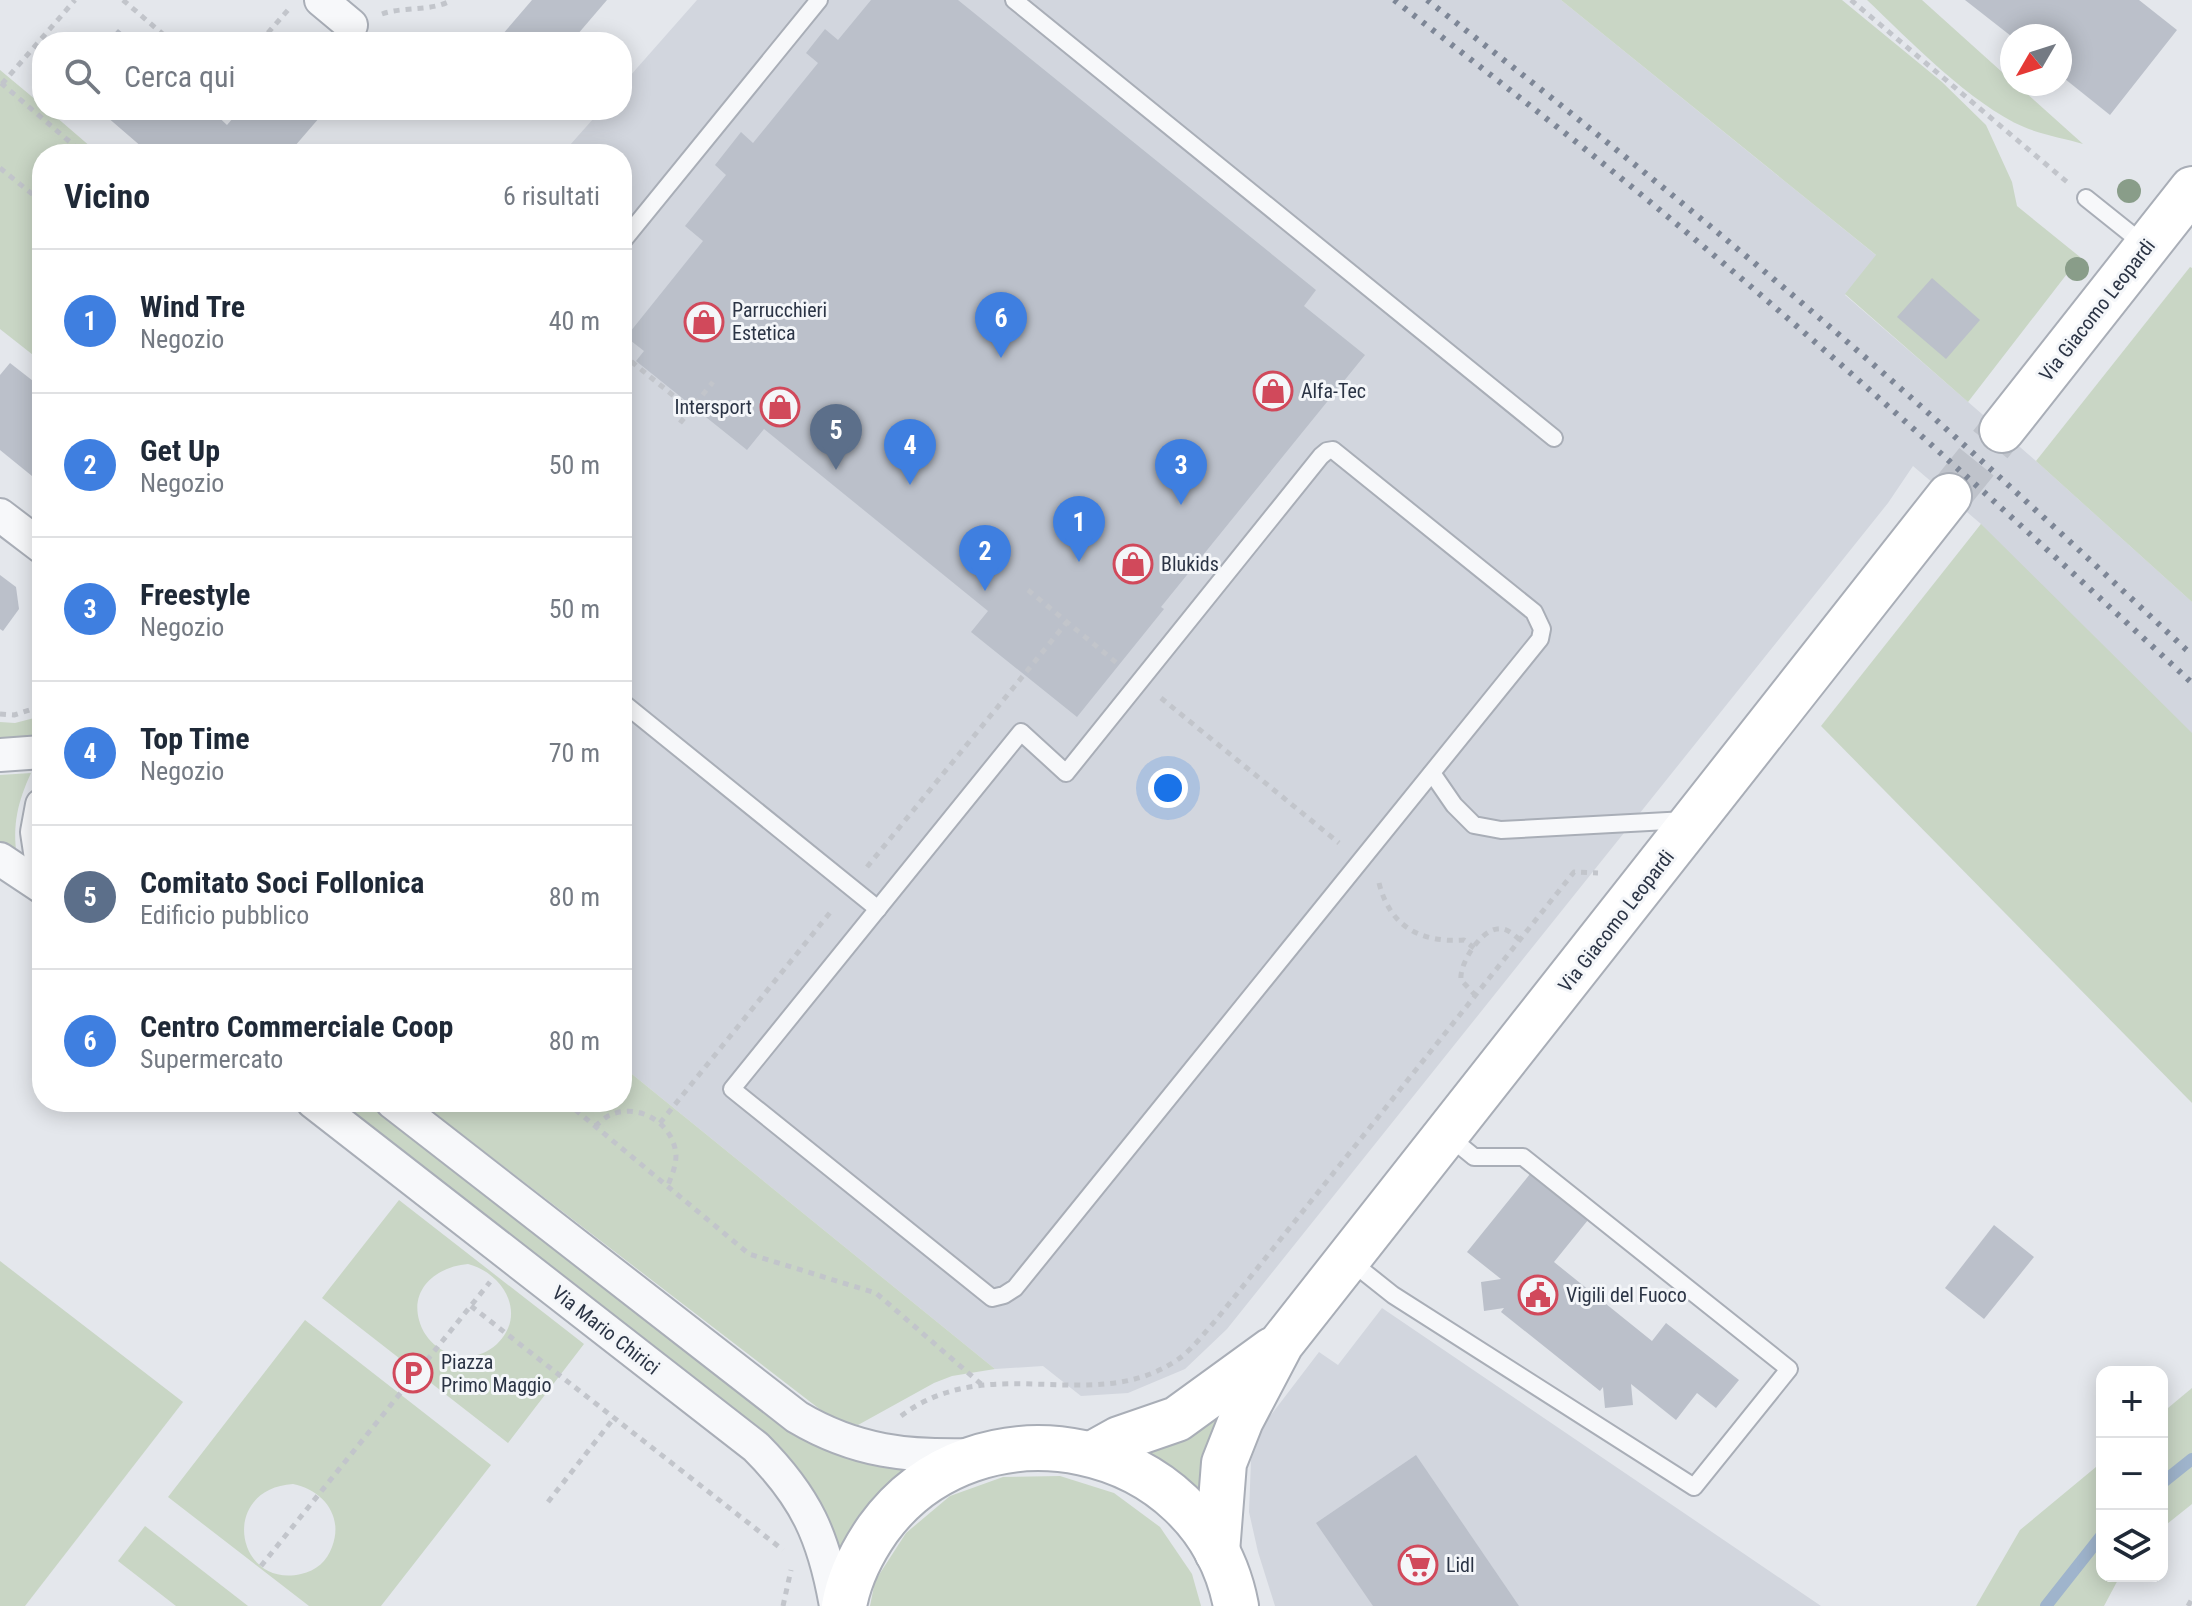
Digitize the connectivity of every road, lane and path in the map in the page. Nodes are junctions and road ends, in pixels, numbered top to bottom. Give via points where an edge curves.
1 (75, 0) edge
2 (123, 0) edge
3 (321, 0) edge
4 (452, 0) edge
5 (819, 0) edge
6 (1014, 0) edge
7 (1851, 0) edge
8 (288, 9) dead end
9 (351, 25) joint
10 (46, 32) edge
11 (160, 32) edge
12 (268, 32) edge
13 (32, 48) edge
14 (1, 83) edge
15 (32, 110) edge
16 (44, 120) edge
17 (72, 144) edge
18 (0, 168) edge
19 (2192, 189) edge
20 (32, 194) edge
21 (2086, 198) joint
22 (632, 230) edge
23 (2147, 247) junction
24 (632, 362) edge
25 (713, 382) dead end
26 (691, 410) junction
27 (680, 423) dead end
28 (2002, 430) tunnel mouth
29 (1554, 438) dead end
30 (1949, 496) tunnel mouth
31 (0, 515) edge
32 (32, 539) edge
33 (1028, 590) dead end
34 (1067, 622) junction
35 (1119, 665) dead end
36 (1024, 674) dead end
37 (1140, 681) junction
38 (32, 709) edge
39 (632, 710) edge
40 (0, 714) edge
41 (32, 753) edge
42 (0, 755) edge
43 (1432, 773) junction
44 (1696, 820) junction
45 (0, 859) edge
46 (1361, 861) junction
47 (1651, 876) junction
48 (32, 880) edge
49 (878, 909) junction
50 (1520, 940) junction
51 (1474, 948) junction
52 (1476, 996) junction
53 (326, 1112) edge
54 (405, 1112) edge
55 (578, 1112) edge
56 (624, 1112) edge
57 (632, 1112) edge
58 (595, 1126) junction
59 (1447, 1135) junction
60 (668, 1185) junction
61 (510, 1256) junction
62 (1348, 1259) junction
63 (471, 1306) junction
64 (1281, 1344) junction
65 (982, 1384) junction
66 (614, 1418) junction
67 (861, 1447) junction
68 (1092, 1454) junction
69 (983, 1455) junction
70 (548, 1502) dead end
71 (1217, 1552) junction
72 (794, 1558) dead end
73 (261, 1566) dead end
74 (2192, 1599) edge
75 (836, 1606) edge
76 (844, 1606) edge
77 (1236, 1606) edge
78 (2188, 1606) edge

1 - 10 path
2 - 11 path
3 - 9 street
4 - 9 path
5 - 22 lane
6 - 29 lane
7 - 21 path
8 - 12 path
13 - 14 path
14 - 15 path
16 - 17 path
18 - 20 path
19 - 23 main road, Via Giacomo Leopardi
21 - 23 lane
23 - 28 main road, Via Giacomo Leopardi
24 - 26 path
25 - 26 path
26 - 27 path
30 - 44 main road, Via Giacomo Leopardi
31 - 32 street
33 - 34 path
34 - 35 path
34 - 36 path
37 - 43 lane via 1321,456 1333,450 1534,612 1542,629 1540,639
37 - 46 path
37 - 49 lane via 1066,773 1021,732
38 - 40 path
39 - 49 lane
41 - 42 street
43 - 44 lane via 1474,825 1501,830
43 - 46 lane
44 - 47 main road, Via Giacomo Leopardi
45 - 48 street
46 - 49 lane via 1015,1288 992,1298 732,1089
46 - 51 path via 1377,876 1390,910 1404,926 1422,937 1464,940
47 - 50 path via 1574,872
47 - 59 main road, Via Giacomo Leopardi
50 - 51 path via 1508,930 1495,929
50 - 52 path
51 - 52 path via 1460,973 1464,986
52 - 65 path via 1216,1320 1178,1359 1125,1382
53 - 61 street, Via Mario Chirici
54 - 67 street via 797,1417
55 - 58 path
56 - 58 path
57 - 60 path via 660,1123 671,1137 675,1170
58 - 60 path
59 - 62 main road, Via Giacomo Leopardi
59 - 62 lane via 1474,1157 1523,1157 1789,1369 1694,1487 1393,1295
60 - 65 path via 749,1254 876,1293
61 - 63 path
61 - 75 street, Via Mario Chirici via 769,1460 811,1518
62 - 64 main road, Via Giacomo Leopardi
63 - 66 path
63 - 73 path
64 - 68 main road, Via Giacomo Leopardi via 1177,1419
64 - 71 main road, Via Giacomo Leopardi via 1224,1463
65 - 67 path via 938,1395 909,1410
66 - 70 path
66 - 72 path
67 - 69 street via 909,1455
68 - 69 main road, Via Giacomo Leopardi via 1019,1448
68 - 71 main road, Via Giacomo Leopardi via 1143,1475 1165,1491
69 - 76 main road, Via Giacomo Leopardi via 930,1479 886,1518 856,1568
71 - 77 main road, Via Giacomo Leopardi
74 - 78 path

